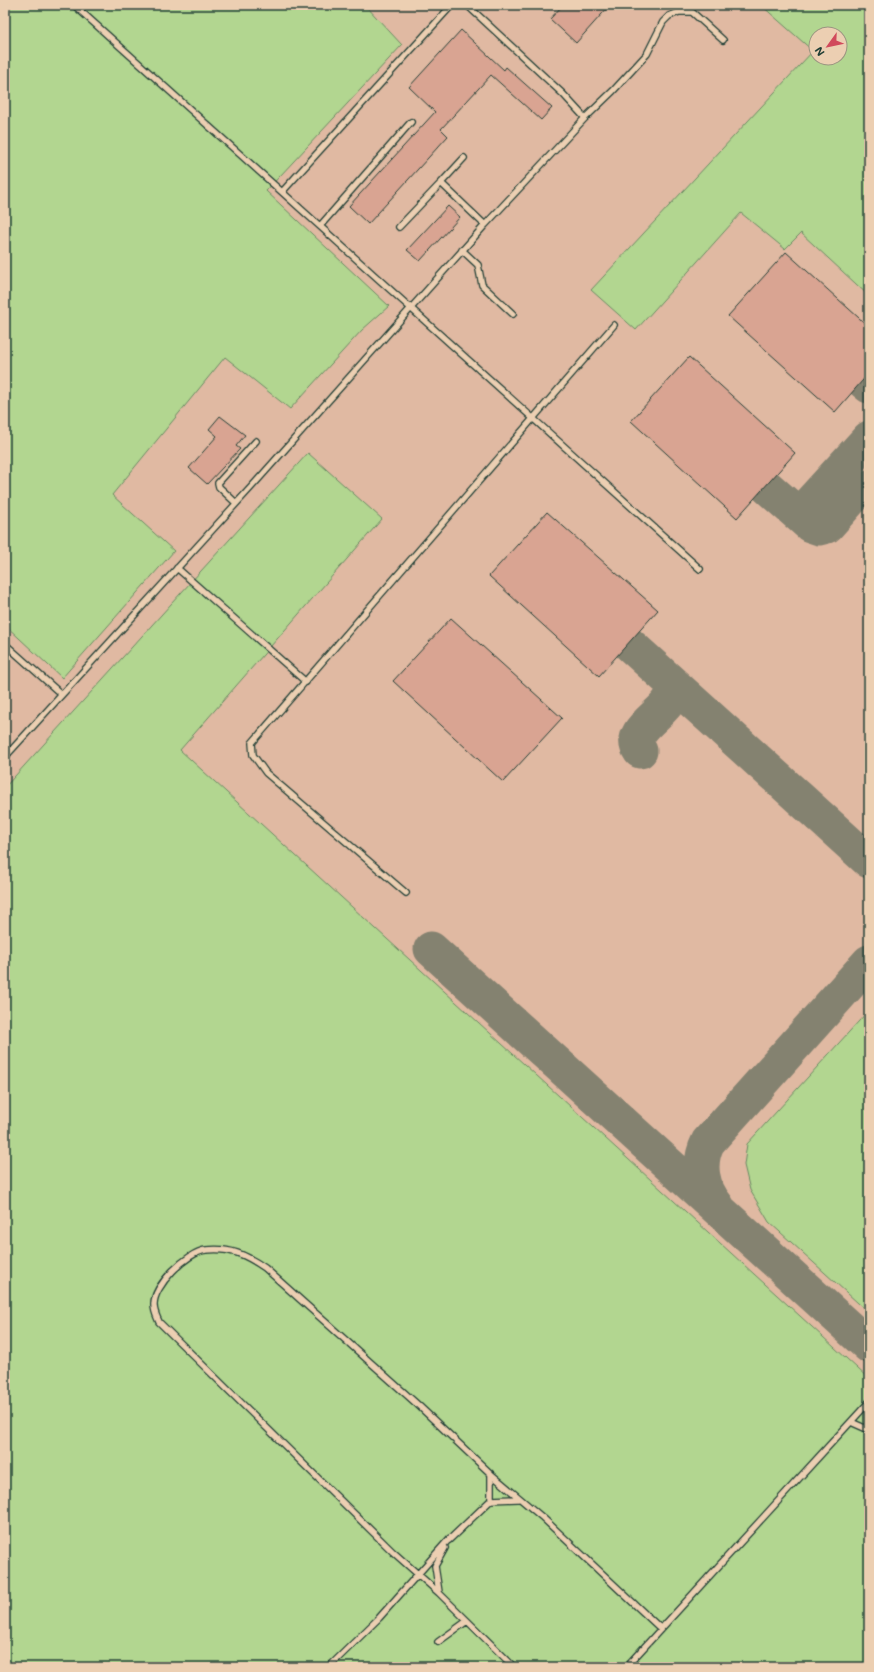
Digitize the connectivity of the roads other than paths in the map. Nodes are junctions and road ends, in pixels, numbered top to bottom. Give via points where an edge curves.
1 (74, 5) edge
2 (452, 5) edge
3 (467, 5) edge
4 (723, 40) dead end
5 (585, 118) junction
6 (411, 122) dead end
7 (464, 158) dead end
8 (441, 183) junction
9 (282, 192) junction
10 (485, 224) junction
11 (320, 226) junction
12 (399, 227) dead end
13 (462, 250) junction
14 (411, 308) junction
15 (513, 314) dead end
16 (614, 325) dead end
17 (533, 419) junction
18 (256, 441) dead end
19 (236, 503) junction
20 (178, 568) junction
21 (700, 569) dead end
22 (5, 644) edge
23 (306, 682) junction
24 (61, 694) junction
25 (5, 757) edge
26 (406, 893) dead end
27 (869, 1402) edge
28 (851, 1422) junction
29 (869, 1430) edge
30 (491, 1474) junction
31 (519, 1499) junction
32 (491, 1500) junction
33 (450, 1538) junction
34 (418, 1574) junction
35 (439, 1593) junction
36 (467, 1621) junction
37 (660, 1628) junction
38 (438, 1642) dead end
39 (329, 1667) edge
40 (514, 1667) edge
41 (626, 1667) edge

1 - 9 lane
2 - 9 lane
3 - 5 lane via 563,94
4 - 5 lane via 692,12 679,12 669,16 663,22 647,54
5 - 10 lane
6 - 11 lane
7 - 8 lane
8 - 10 lane
8 - 12 lane
9 - 11 lane
10 - 13 lane
11 - 14 lane
13 - 14 lane
13 - 15 lane via 478,265 482,285
14 - 17 lane
14 - 19 lane
16 - 17 lane
17 - 21 lane
17 - 23 lane
18 - 19 lane via 218,483
19 - 20 lane
20 - 23 lane
20 - 24 lane
22 - 24 lane
23 - 26 lane via 252,743 253,755 266,773
24 - 25 lane
27 - 28 lane
28 - 29 lane
28 - 37 lane
30 - 31 lane
30 - 32 lane
30 - 34 lane via 418,1405 251,1258 233,1250 204,1250 184,1261 164,1281 154,1304 159,1322
31 - 32 lane
31 - 37 lane via 543,1518
32 - 33 lane
33 - 34 lane
33 - 35 lane via 436,1566
34 - 35 lane
34 - 39 lane via 379,1618
35 - 36 lane
36 - 38 lane
36 - 40 lane
37 - 41 lane

